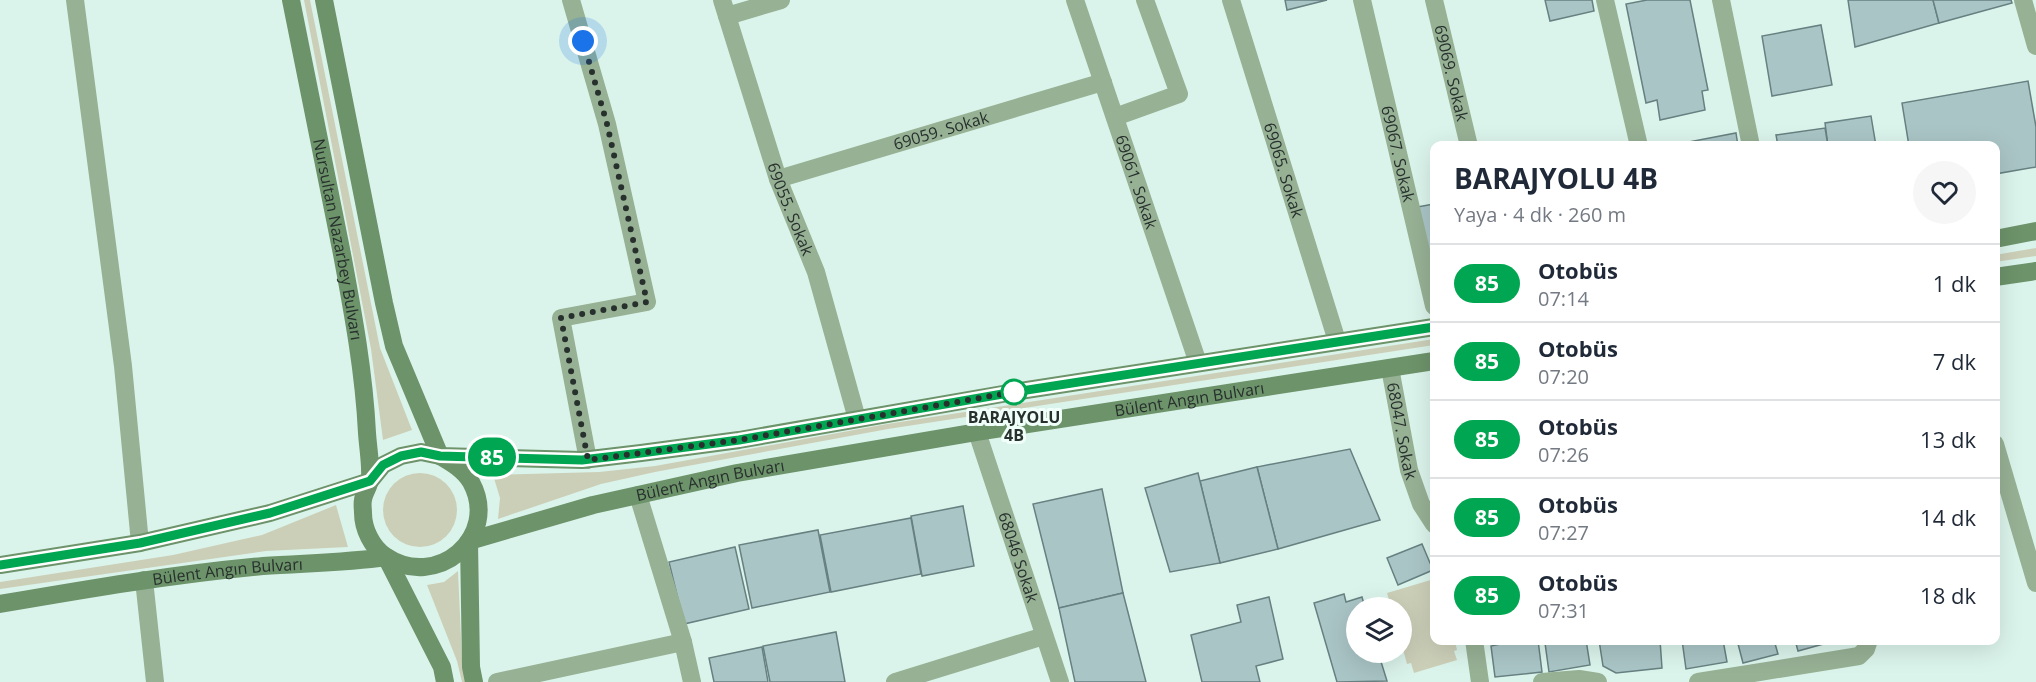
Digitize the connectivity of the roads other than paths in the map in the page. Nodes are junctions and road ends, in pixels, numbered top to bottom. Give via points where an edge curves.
1 (75, 0) edge
2 (291, 0) edge
3 (324, 0) edge
4 (571, 0) edge
5 (781, 0) edge
6 (1075, 0) edge
7 (1145, 0) edge
8 (1231, 0) edge
9 (1362, 0) edge
10 (1434, 0) edge
11 (1605, 0) edge
12 (1721, 0) edge
13 (2023, 0) edge
14 (725, 8) edge
15 (2036, 46) edge
16 (1103, 82) junction
17 (1114, 117) junction
18 (1468, 141) edge
19 (1638, 141) edge
20 (1750, 141) edge
21 (778, 179) junction
22 (2036, 231) edge
23 (2000, 238) edge
24 (2035, 274) edge
25 (2000, 277) edge
26 (1430, 289) edge
27 (1430, 328) edge
28 (1337, 341) junction
29 (1198, 363) junction
30 (1430, 363) edge
31 (1390, 368) junction
32 (857, 419) junction
33 (977, 432) junction
34 (440, 456) junction
35 (588, 460) junction
36 (2000, 461) edge
37 (370, 481) junction
38 (638, 495) junction
39 (1430, 518) edge
40 (469, 541) junction
41 (140, 543) junction
42 (386, 557) junction
43 (0, 565) edge
44 (144, 580) junction
45 (2036, 583) edge
46 (0, 604) edge
47 (1044, 636) junction
48 (682, 642) junction
49 (1475, 645) edge
50 (1867, 645) edge
51 (155, 682) edge
52 (445, 682) edge
53 (474, 682) edge
54 (497, 682) edge
55 (692, 682) edge
56 (894, 682) edge
57 (1060, 682) edge
58 (1480, 682) edge
59 (1542, 682) edge
60 (1599, 682) edge
61 (1698, 682) edge

1 - 41 street via 123,366
2 - 37 main road, Nursultan Nazarbey Bulvarı via 355,324 365,387
3 - 34 main road, Nursultan Nazarbey Bulvarı via 394,346
4 - 35 street via 607,124 647,302 561,318
5 - 14 street
6 - 16 street, 69061. Sokak
7 - 17 street via 1179,94
8 - 28 street, 69065. Sokak
9 - 26 street, 69067. Sokak
10 - 18 street, 69069. Sokak
11 - 19 street
12 - 20 street
13 - 15 street
14 - 21 street, 69055. Sokak
16 - 17 street, 69061. Sokak
16 - 21 street, 69059. Sokak
17 - 29 street, 69061. Sokak
21 - 32 street, 69055. Sokak via 816,272
22 - 23 main road
24 - 25 main road
27 - 28 main road, Bülent Angın Bulvarı
28 - 29 main road, Bülent Angın Bulvarı
29 - 32 main road, Bülent Angın Bulvarı
30 - 31 main road, Bülent Angın Bulvarı
31 - 33 main road, Bülent Angın Bulvarı
31 - 39 street, 68047. Sokak via 1409,470
32 - 35 main road, Bülent Angın Bulvarı
33 - 38 main road, Bülent Angın Bulvarı via 737,473
33 - 47 street, 68046 Sokak
34 - 35 main road, Bülent Angın Bulvarı
34 - 37 main road, Bülent Angın Bulvarı via 421,452 401,456 383,465
34 - 40 main road via 458,466 471,482 477,519
36 - 45 street
37 - 41 main road, Bülent Angın Bulvarı via 270,513
37 - 42 main road via 363,500 363,520 369,537
38 - 40 main road, Bülent Angın Bulvarı via 592,504
38 - 48 street
40 - 42 main road, Bülent Angın Bulvarı via 447,562 430,568 411,568
40 - 53 main road
41 - 43 main road, Bülent Angın Bulvarı
42 - 44 main road, Bülent Angın Bulvarı
42 - 52 main road via 442,667
44 - 46 main road, Bülent Angın Bulvarı
44 - 51 street
47 - 56 street
47 - 57 street, 68046 Sokak
48 - 54 street
48 - 55 street
49 - 58 street
50 - 61 street via 1859,656
59 - 60 street

